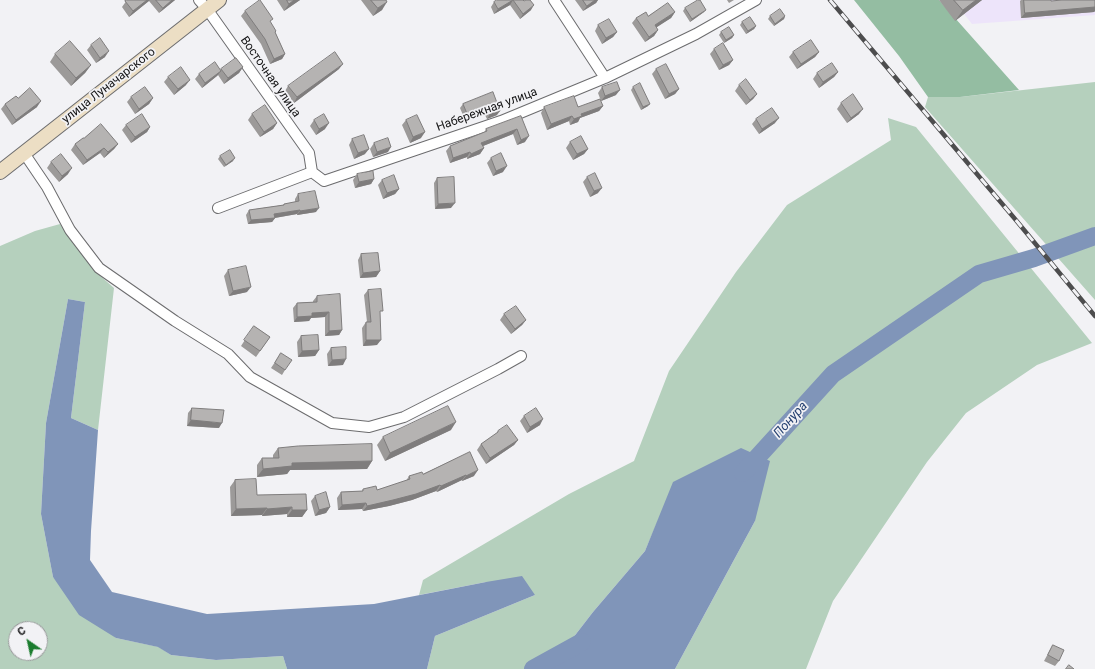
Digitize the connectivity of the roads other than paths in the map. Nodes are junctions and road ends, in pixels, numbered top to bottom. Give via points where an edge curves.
1 (219, 0) edge
2 (554, 0) edge
3 (756, 0) edge
4 (203, 5) edge
5 (605, 78) junction
6 (24, 153) junction
7 (0, 172) edge
8 (312, 172) junction
9 (218, 208) dead end
10 (521, 356) dead end

1 - 4 main road, улица Луначарского
2 - 5 street
3 - 5 street, Набережная улица via 696,34
4 - 6 main road, улица Луначарского
4 - 8 street, Восточная улица via 309,153
5 - 8 street, Набережная улица via 501,120 324,181
6 - 7 main road, улица Луначарского
6 - 10 street via 47,187 70,230 99,268 228,354 250,377 332,423 369,427 404,417
8 - 9 street

